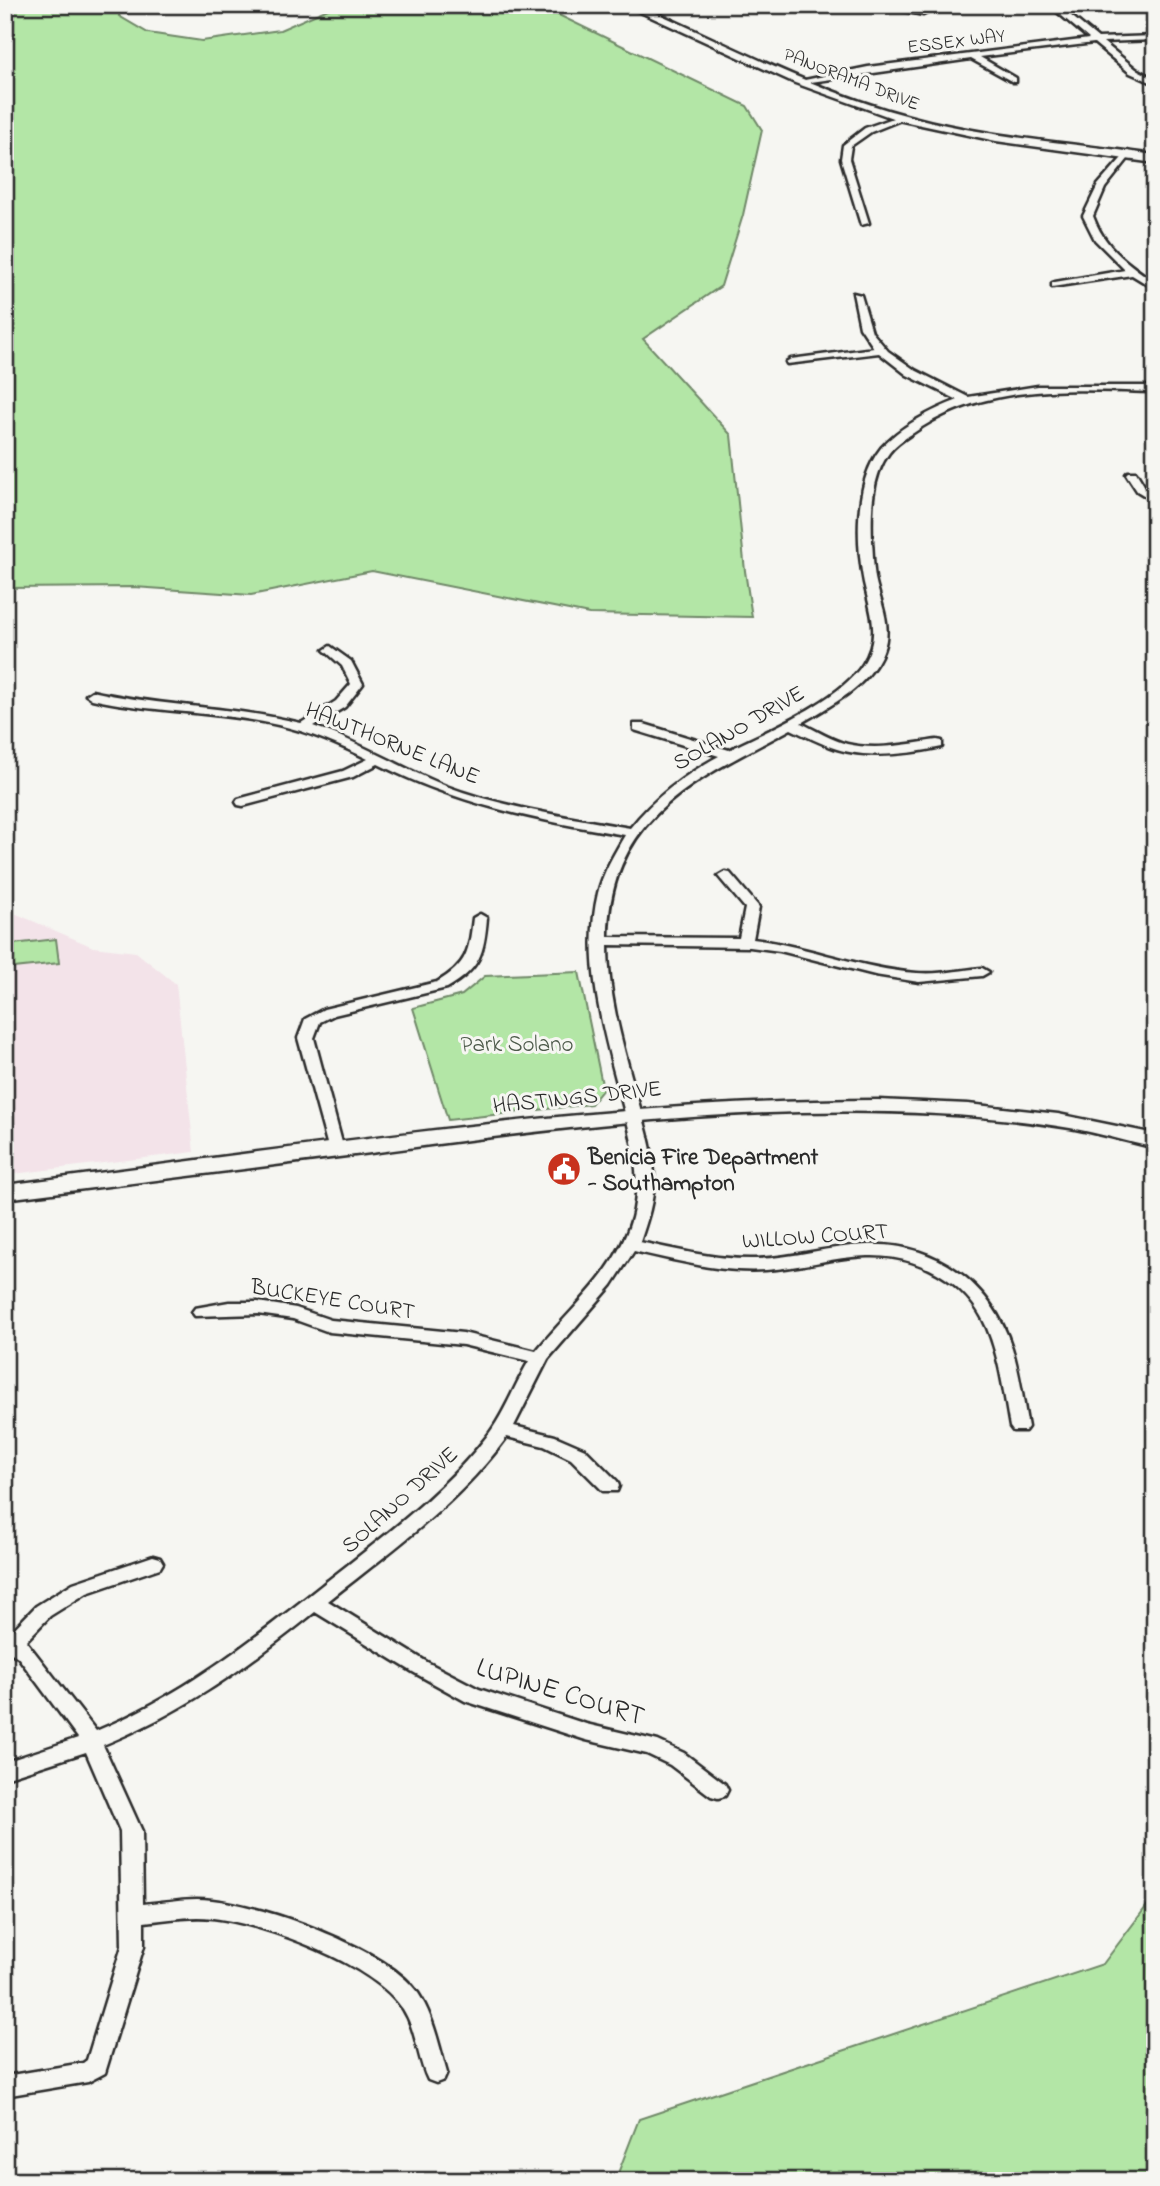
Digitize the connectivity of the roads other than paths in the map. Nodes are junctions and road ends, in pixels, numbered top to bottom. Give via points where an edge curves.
1 (630, 5) edge
2 (878, 5) edge
3 (1053, 5) edge
4 (923, 13) dead end
5 (1155, 38) edge
6 (1095, 39) junction
7 (972, 56) junction
8 (1013, 80) dead end
9 (804, 81) junction
10 (1155, 82) edge
11 (902, 118) junction
12 (1128, 155) junction
13 (1155, 159) edge
14 (864, 223) dead end
15 (1133, 272) junction
16 (1055, 285) dead end
17 (1155, 286) edge
18 (856, 295) dead end
19 (882, 350) junction
20 (791, 362) dead end
21 (1155, 389) edge
22 (966, 400) junction
23 (1132, 474) dead end
24 (1155, 499) edge
25 (330, 650) dead end
26 (92, 695) dead end
27 (792, 724) junction
28 (303, 727) junction
29 (639, 727) dead end
30 (937, 744) dead end
31 (728, 754) junction
32 (377, 760) junction
33 (243, 802) dead end
34 (635, 833) junction
35 (725, 876) dead end
36 (480, 918) dead end
37 (602, 941) junction
38 (745, 943) junction
39 (982, 972) dead end
40 (634, 1115) junction
41 (1155, 1141) edge
42 (336, 1150) junction
43 (5, 1192) edge
44 (631, 1245) junction
45 (201, 1312) dead end
46 (540, 1358) junction
47 (1019, 1427) dead end
48 (502, 1429) junction
49 (610, 1486) dead end
50 (153, 1563) dead end
51 (314, 1602) junction
52 (9, 1642) edge
53 (91, 1740) junction
54 (5, 1770) edge
55 (718, 1790) dead end
56 (134, 1914) junction
57 (436, 2073) dead end
58 (5, 2086) edge

1 - 9 street, PANORAMA DRIVE
2 - 4 street
3 - 6 street
5 - 6 street, ESSEX WAY
6 - 7 street, ESSEX WAY
6 - 10 street via 1133,71
7 - 8 street
7 - 9 street, ESSEX WAY via 901,63
9 - 11 street, PANORAMA DRIVE
11 - 12 street, PANORAMA DRIVE via 984,136
11 - 14 street via 868,130 847,145 845,159
12 - 13 street, PANORAMA DRIVE
12 - 15 street via 1101,187 1088,216 1092,230
15 - 16 street
15 - 17 street
18 - 19 street via 868,334
19 - 20 street
19 - 22 street
21 - 22 street, SOLANO DRIVE via 1016,391
22 - 27 street, SOLANO DRIVE via 895,440 880,457 868,499 867,542 868,574 883,619 878,646 853,682
23 - 24 street via 1141,489
25 - 28 street via 347,664 357,684 345,700
26 - 28 street, HAWTHORNE LANE via 129,705 271,719
27 - 30 street via 841,746 865,751
27 - 31 street, SOLANO DRIVE
28 - 32 street, HAWTHORNE LANE
29 - 31 street
31 - 34 street, SOLANO DRIVE via 659,802
32 - 33 street via 348,774
32 - 34 street, HAWTHORNE LANE via 485,802
34 - 37 street, SOLANO DRIVE via 614,866 602,903
35 - 38 street via 752,907
36 - 42 street via 476,953 470,967 458,977 313,1019 306,1038
37 - 38 street
37 - 40 street, SOLANO DRIVE via 605,996
38 - 39 street via 919,978
40 - 41 street, HASTINGS DRIVE via 842,1106 974,1110 1062,1120
40 - 42 street, HASTINGS DRIVE
40 - 44 street, SOLANO DRIVE via 645,1158 646,1189
42 - 43 street, HASTINGS DRIVE
44 - 46 street, SOLANO DRIVE via 619,1268
44 - 47 street, WILLOW COURT via 753,1265 867,1250 917,1256 938,1264 959,1277 982,1302 994,1324
45 - 46 street, BUCKEYE COURT via 258,1308 296,1314 329,1326 463,1339
46 - 48 street, SOLANO DRIVE
48 - 49 street via 578,1454
48 - 51 street, SOLANO DRIVE via 448,1491
50 - 52 street via 80,1588 43,1611
51 - 53 street, SOLANO DRIVE via 211,1681 140,1721
51 - 55 street, LUPINE COURT via 472,1695 586,1732 651,1747 677,1759
52 - 53 street via 25,1652
53 - 54 street, SOLANO DRIVE
53 - 56 street via 131,1831
56 - 57 street via 213,1908 271,1922 368,1964 405,1994
56 - 58 street via 133,1946 97,2066 88,2072

